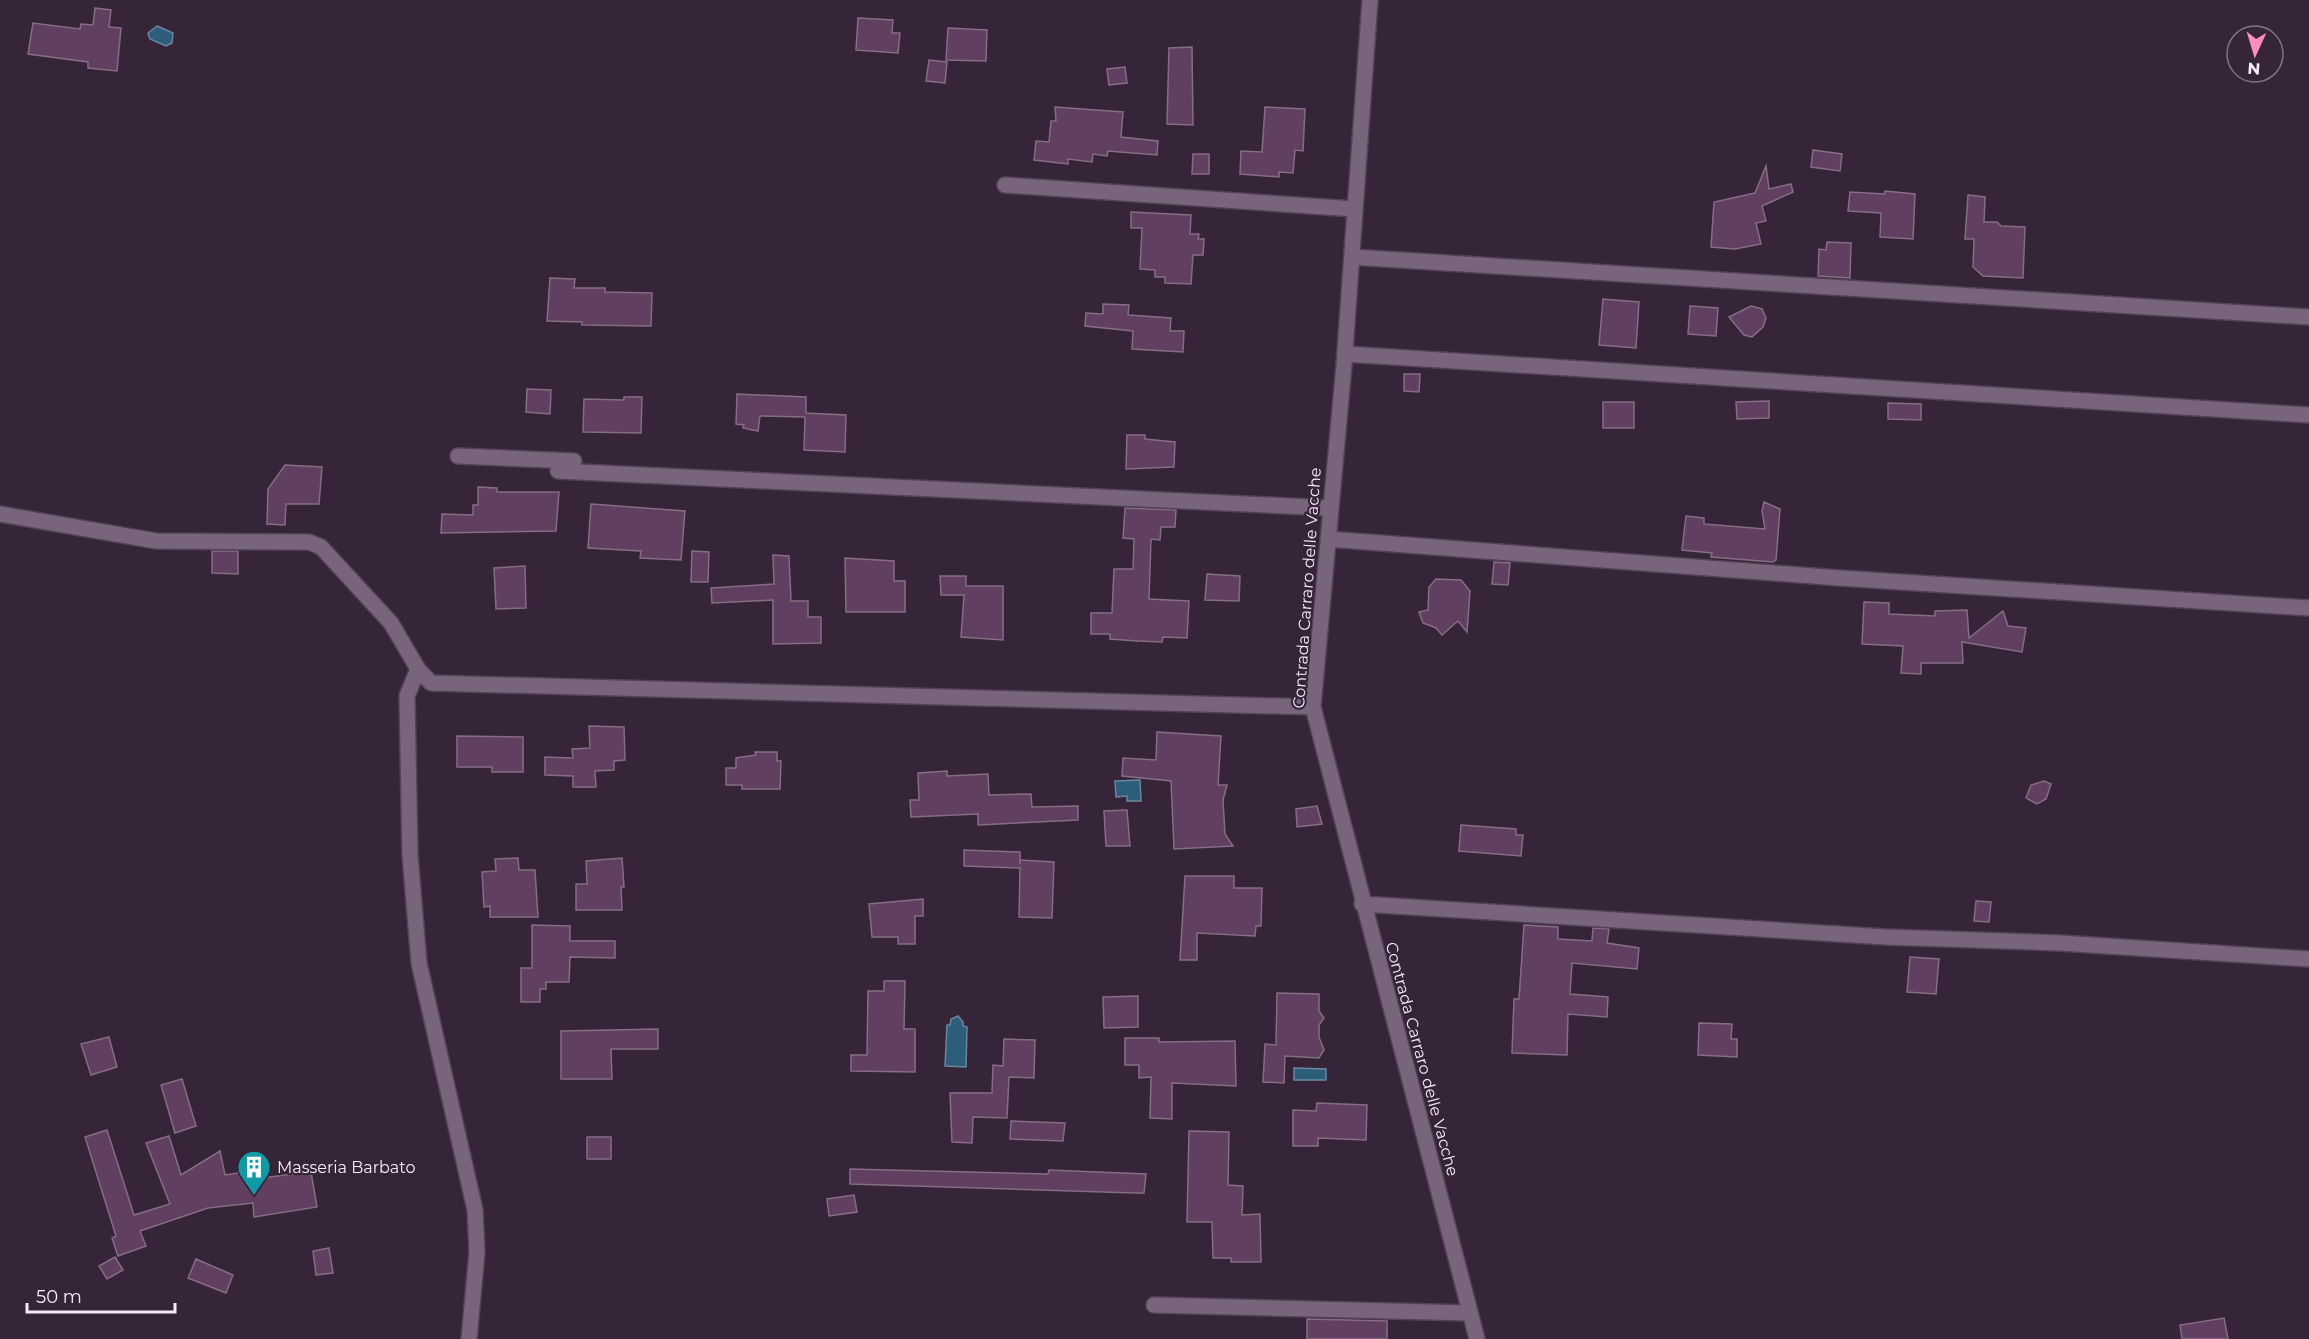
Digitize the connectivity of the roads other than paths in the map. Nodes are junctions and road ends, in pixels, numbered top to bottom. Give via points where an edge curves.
1 (1370, 0) edge
2 (1005, 185) dead end
3 (1355, 209) junction
4 (1352, 257) junction
5 (2309, 317) edge
6 (1345, 354) junction
7 (2309, 416) edge
8 (458, 456) dead end
9 (558, 471) dead end
10 (646, 475) junction
11 (1330, 508) junction
12 (0, 514) edge
13 (1328, 539) junction
14 (2309, 608) edge
15 (418, 669) junction
16 (1314, 707) junction
17 (1362, 904) junction
18 (2309, 959) edge
19 (1154, 1305) dead end
20 (1470, 1313) junction
21 (470, 1339) edge
22 (1477, 1339) edge

1 - 3 street, Contrada Carraro delle Vacche
2 - 3 street
3 - 4 street, Contrada Carraro delle Vacche
4 - 5 street
4 - 6 street, Contrada Carraro delle Vacche
6 - 7 street
6 - 11 street, Contrada Carraro delle Vacche
8 - 10 street via 625,463
9 - 10 street
10 - 11 street
11 - 13 street, Contrada Carraro delle Vacche
12 - 15 street via 156,541 309,542 321,547 391,623
13 - 14 street via 1839,578
13 - 16 street, Contrada Carraro delle Vacche
15 - 16 street via 431,683
15 - 21 street via 407,696 412,879 419,963 475,1210 477,1252
16 - 17 street, Contrada Carraro delle Vacche
17 - 18 street
17 - 20 street, Contrada Carraro delle Vacche
19 - 20 street
20 - 22 street, Contrada Carraro delle Vacche

